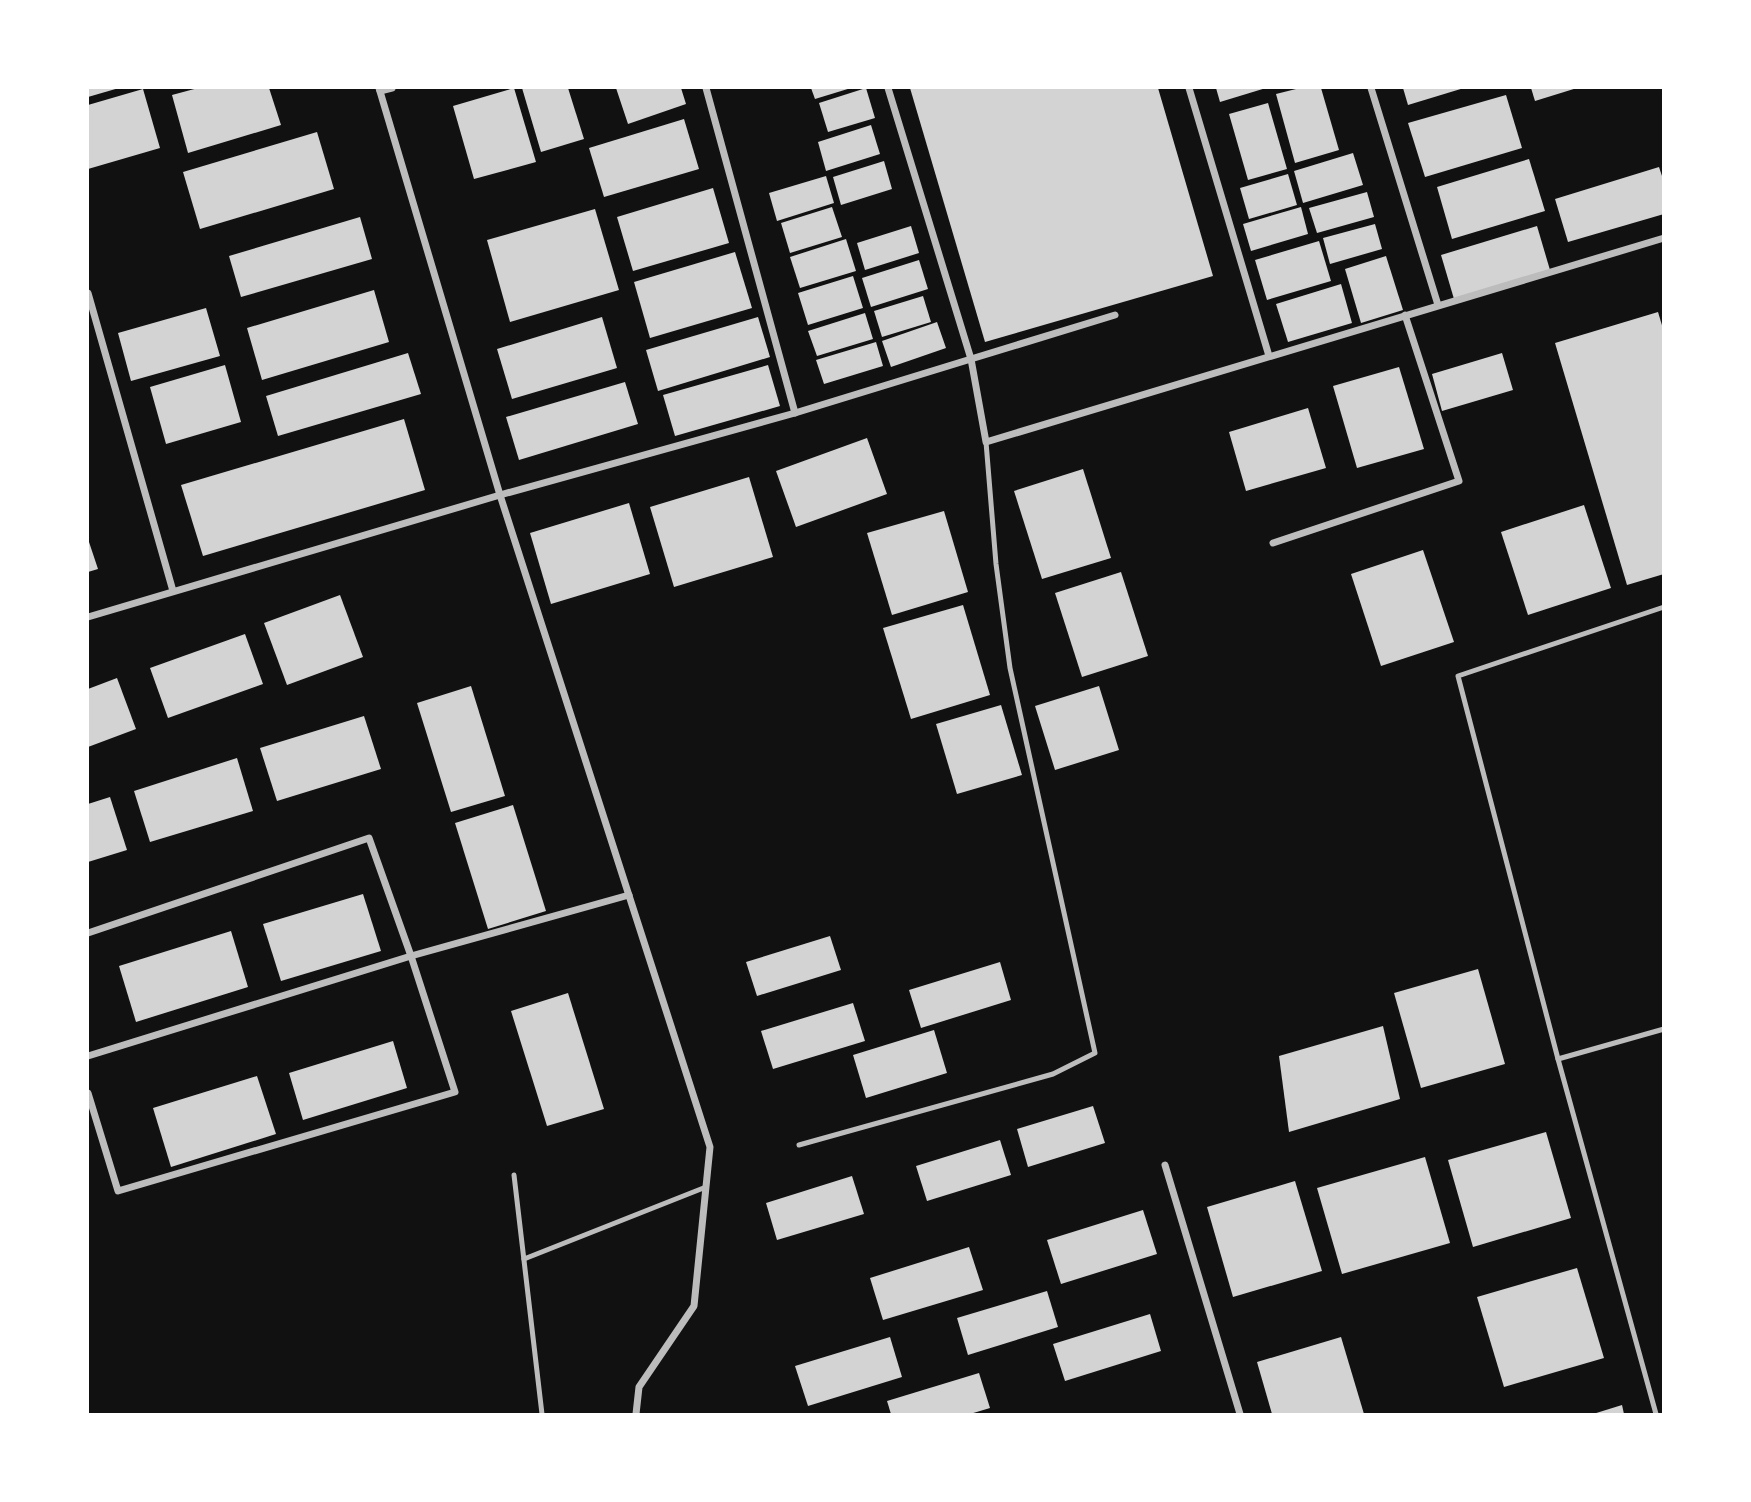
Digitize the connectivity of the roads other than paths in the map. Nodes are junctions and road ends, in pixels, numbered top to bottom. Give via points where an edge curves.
1 (392, 88) edge
2 (706, 88) edge
3 (888, 88) edge
4 (1189, 88) edge
5 (1371, 88) edge
6 (379, 89) edge
7 (1664, 238) edge
8 (88, 293) edge
9 (1438, 305) junction
10 (1115, 315) dead end
11 (1405, 315) junction
12 (1269, 356) junction
13 (971, 359) junction
14 (795, 413) junction
15 (986, 442) junction
16 (500, 495) junction
17 (1273, 543) dead end
18 (173, 591) junction
19 (1664, 607) edge
20 (88, 617) edge
21 (629, 895) junction
22 (88, 933) edge
23 (411, 956) junction
24 (1664, 1029) edge
25 (88, 1056) edge
26 (1558, 1059) junction
27 (88, 1093) edge
28 (799, 1145) dead end
29 (1165, 1165) dead end
30 (514, 1175) dead end
31 (706, 1187) junction
32 (524, 1259) junction
33 (542, 1415) edge
34 (636, 1415) edge
35 (1240, 1415) edge
36 (1656, 1415) edge

1 - 6 street
2 - 14 street
3 - 13 street
4 - 12 street
5 - 9 street
6 - 16 street
7 - 9 street
8 - 18 street
9 - 11 street
10 - 13 street
11 - 12 street
11 - 17 street via 1459,481
12 - 15 street
13 - 14 street
13 - 15 street
14 - 16 street
15 - 28 lane via 1010,668 1095,1054 1053,1074
16 - 18 street
16 - 21 street
18 - 20 street
19 - 26 lane via 1458,676
21 - 23 street
21 - 31 street via 709,1147
22 - 23 street via 369,838
23 - 25 street
23 - 27 street via 455,1093 118,1191
24 - 26 lane
26 - 36 lane
29 - 35 street
30 - 32 lane
31 - 32 lane
31 - 34 street via 694,1306 639,1387
32 - 33 lane

